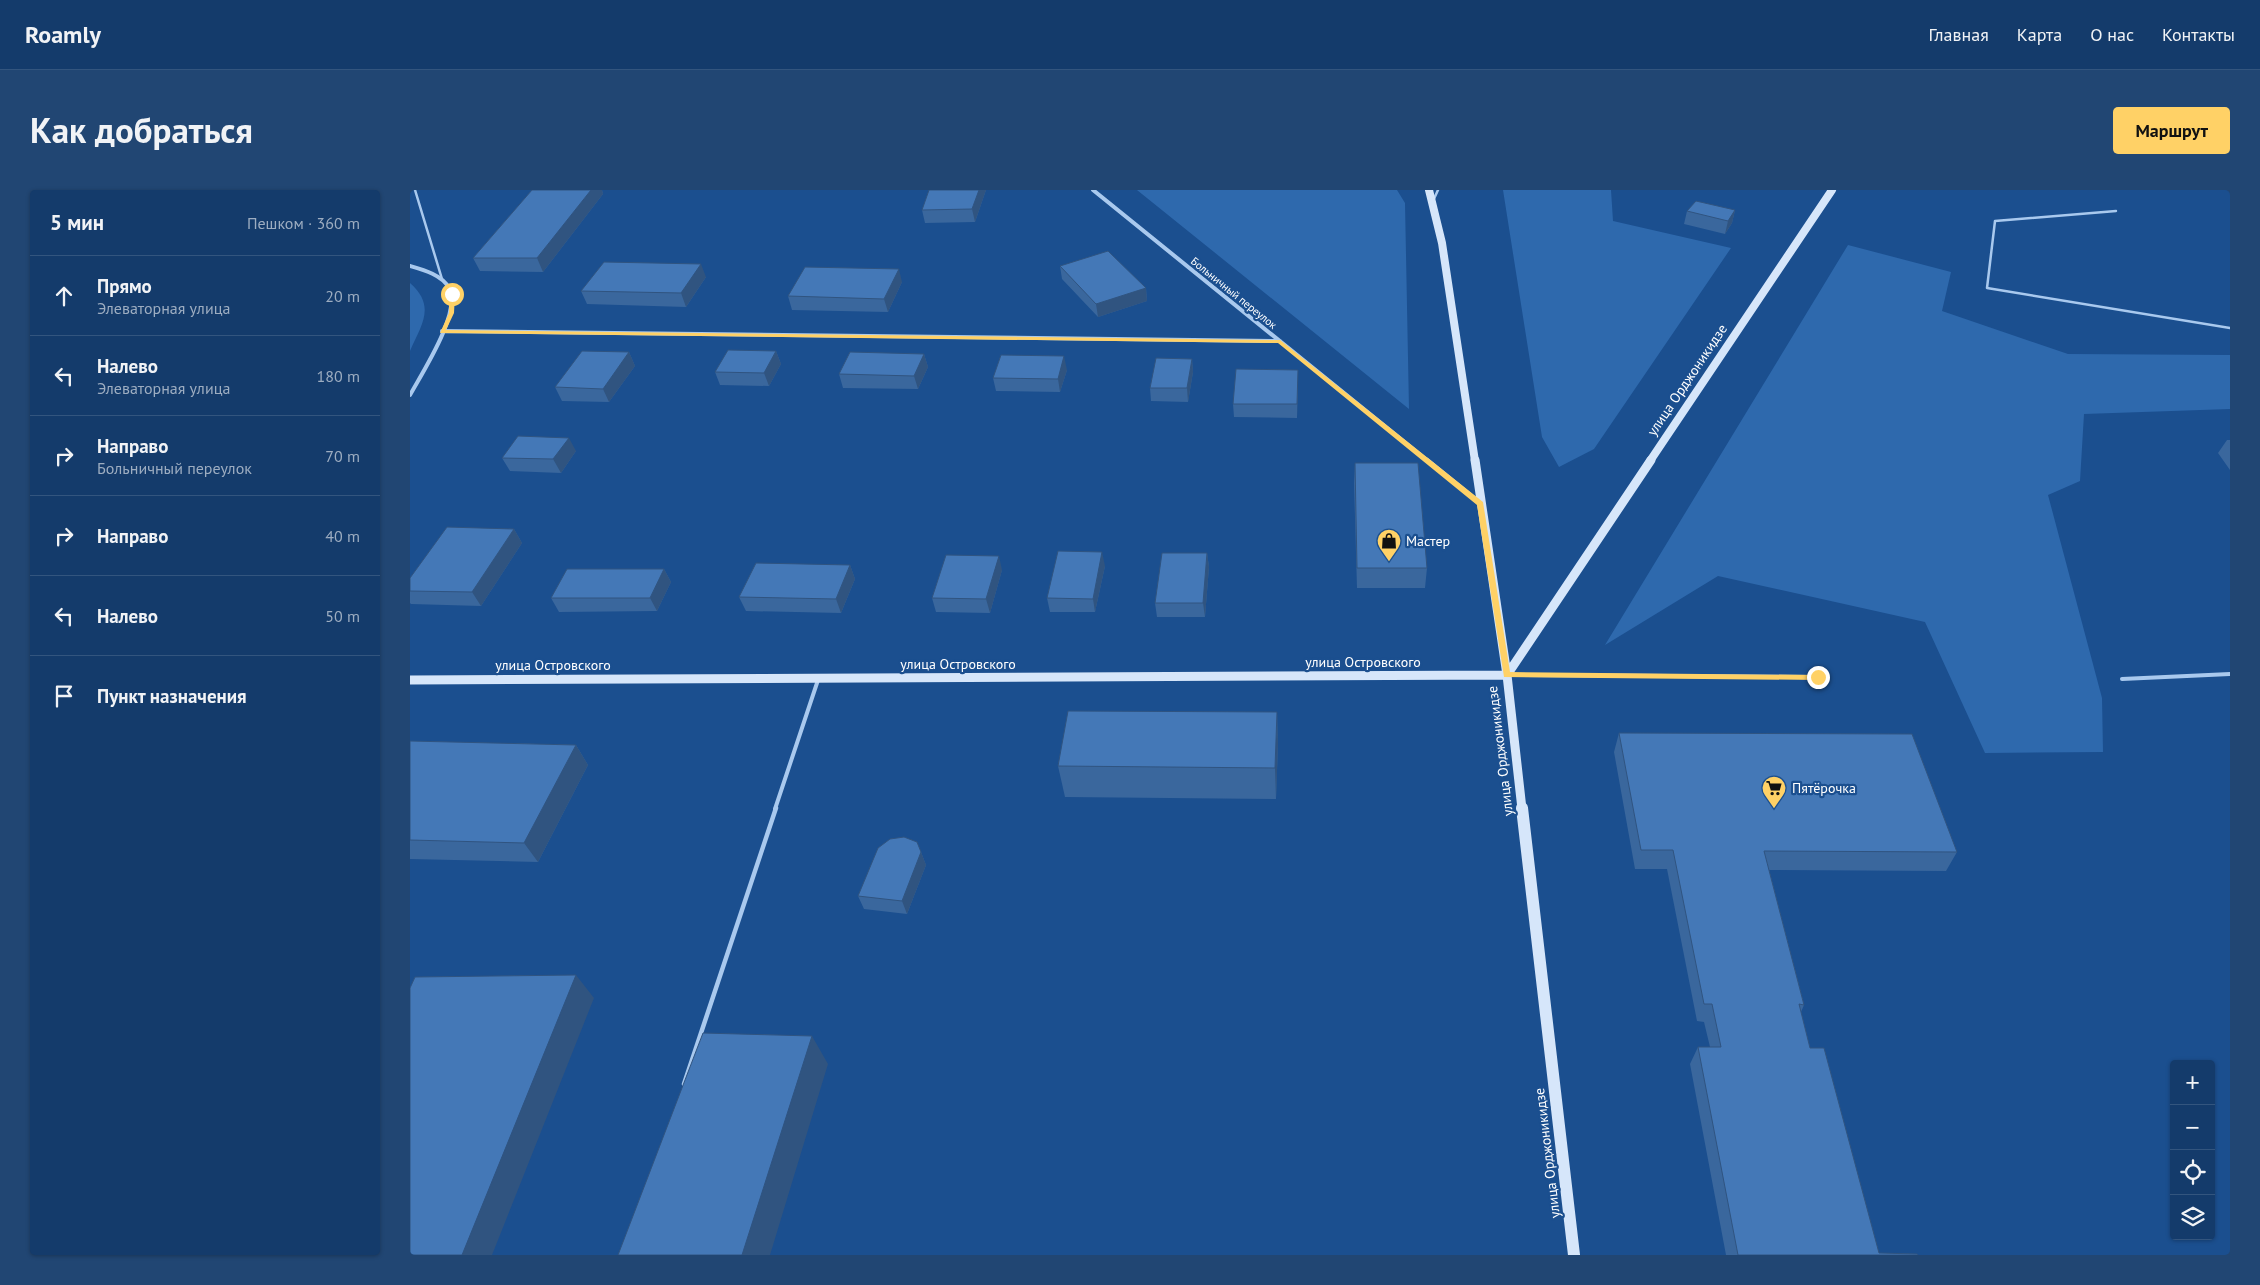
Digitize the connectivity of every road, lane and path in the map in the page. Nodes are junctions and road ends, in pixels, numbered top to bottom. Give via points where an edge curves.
1 (415, 190) edge
2 (1093, 190) edge
3 (1428, 190) edge
4 (1438, 190) edge
5 (1832, 190) edge
6 (1433, 201) junction
7 (2116, 211) dead end
8 (410, 266) edge
9 (442, 279) junction
10 (2230, 328) edge
11 (442, 331) junction
12 (1280, 341) junction
13 (410, 395) edge
14 (1481, 504) junction
15 (2230, 674) edge
16 (1507, 675) junction
17 (1818, 677) dead end
18 (819, 678) junction
19 (2122, 679) dead end
20 (410, 680) edge
21 (680, 1094) edge
22 (1574, 1255) edge

1 - 9 lane
2 - 12 street, Больничный переулок
3 - 6 street
4 - 6 lane
5 - 16 street, улица Орджоникидзе
6 - 14 street
7 - 10 lane via 1995,221 1987,288
8 - 9 street
9 - 11 street via 452,294 452,313
11 - 12 street
11 - 13 street
12 - 14 street, Больничный переулок
14 - 16 street
15 - 19 lane
16 - 17 lane
16 - 18 street, улица Островского
16 - 22 street, улица Орджоникидзе
18 - 20 street, улица Островского
18 - 21 lane

